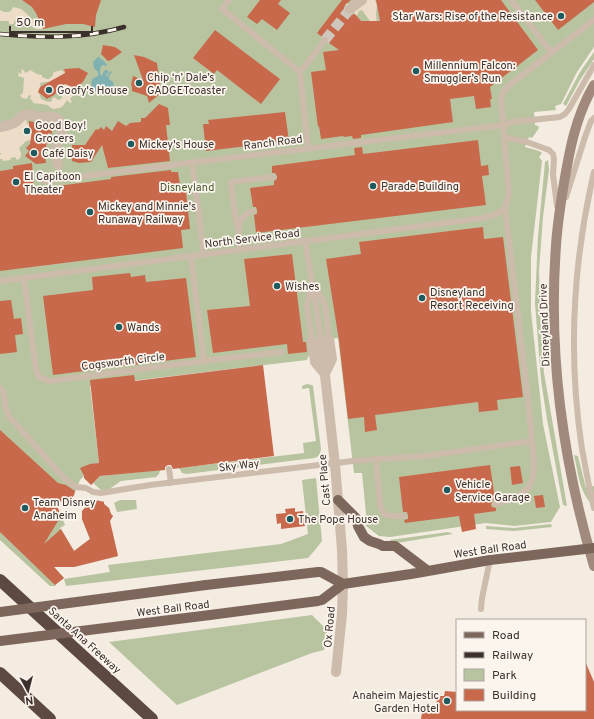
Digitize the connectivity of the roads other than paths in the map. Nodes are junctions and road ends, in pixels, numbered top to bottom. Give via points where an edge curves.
1 (229, 0) edge
2 (362, 0) edge
3 (510, 0) edge
4 (350, 9) tunnel mouth
5 (594, 20) edge
6 (325, 40) tunnel mouth
7 (552, 52) junction
8 (594, 65) edge
9 (300, 72) junction
10 (594, 85) edge
11 (594, 113) edge
12 (593, 119) edge
13 (504, 125) junction
14 (0, 127) edge
15 (504, 136) junction
16 (308, 148) junction
17 (192, 162) junction
18 (58, 165) joint
19 (594, 172) edge
20 (273, 177) dead end
21 (59, 179) junction
22 (44, 181) dead end
23 (505, 208) junction
24 (253, 211) dead end
25 (559, 218) junction
26 (239, 231) junction
27 (305, 241) junction
28 (240, 250) junction
29 (204, 254) junction
30 (191, 256) junction
31 (24, 278) junction
32 (312, 279) junction
33 (0, 281) edge
34 (321, 340) junction
35 (282, 352) dead end
36 (204, 362) junction
37 (325, 374) junction
38 (0, 388) edge
39 (532, 441) junction
40 (376, 459) junction
41 (335, 464) junction
42 (169, 469) dead end
43 (171, 483) junction
44 (338, 500) junction
45 (495, 504) dead end
46 (594, 508) edge
47 (404, 516) dead end
48 (591, 548) edge
49 (490, 560) junction
50 (594, 566) edge
51 (428, 571) junction
52 (0, 580) edge
53 (343, 584) junction
54 (481, 609) dead end
55 (0, 612) edge
56 (0, 641) edge
57 (336, 672) dead end
58 (0, 673) edge
59 (50, 719) edge
60 (152, 719) edge

1 - 9 lane via 222,9
2 - 4 street
3 - 7 lane
5 - 7 lane
6 - 9 lane
7 - 13 lane via 504,90 501,101
8 - 13 lane, Ranch Road via 565,114 560,117
9 - 16 lane
10 - 25 main road, Disneyland Drive via 574,131
11 - 12 lane
12 - 25 lane
13 - 15 lane
13 - 16 lane, Ranch Road
14 - 18 street via 10,125 28,114 56,117 62,128 56,149
15 - 23 lane via 509,194
15 - 25 lane via 549,150 552,154
16 - 17 lane, Ranch Road
17 - 21 lane, Ranch Road
17 - 29 lane
18 - 21 lane
19 - 46 lane via 578,272 575,329 580,435
20 - 26 lane via 232,182
21 - 22 lane, Ranch Road
23 - 27 lane, North Service Road via 497,214 483,218
23 - 39 lane
24 - 26 lane via 240,220
25 - 48 main road, Disneyland Drive via 554,341 569,462 580,514
26 - 28 lane
27 - 28 lane, North Service Road
27 - 32 lane, Cast Place
28 - 29 lane, North Service Road
29 - 30 lane, North Service Road
30 - 31 lane, North Service Road
30 - 36 lane
31 - 33 lane, North Service Road
31 - 36 lane, Cogsworth Circle via 36,371 49,381
32 - 34 lane, Cast Place via 325,306
32 - 34 lane, Cast Place via 307,306
34 - 37 street, Cast Place via 332,359
34 - 37 street, Cast Place via 314,362
35 - 36 lane, Cogsworth Circle
37 - 41 street, Cast Place
38 - 43 lane, Sky Way via 4,393 8,415 63,477 76,487 101,493
39 - 40 lane, Sky Way via 424,456
39 - 45 lane via 533,477 528,488 519,496
40 - 41 lane, Sky Way
40 - 47 lane via 383,513
41 - 43 lane, Sky Way
41 - 44 street, Cast Place
42 - 43 lane
44 - 51 main road via 356,518 364,537 383,546 395,546
44 - 53 street, Cast Place
48 - 49 main road, West Ball Road
48 - 50 main road, Disneyland Drive
49 - 51 main road, West Ball Road
49 - 54 lane
51 - 53 main road, West Ball Road
52 - 60 highway, Santa Ana Freeway
53 - 55 main road, West Ball Road, bridge via 318,572
53 - 56 main road, West Ball Road, bridge via 318,601
53 - 57 street, Ox Road
58 - 59 highway

